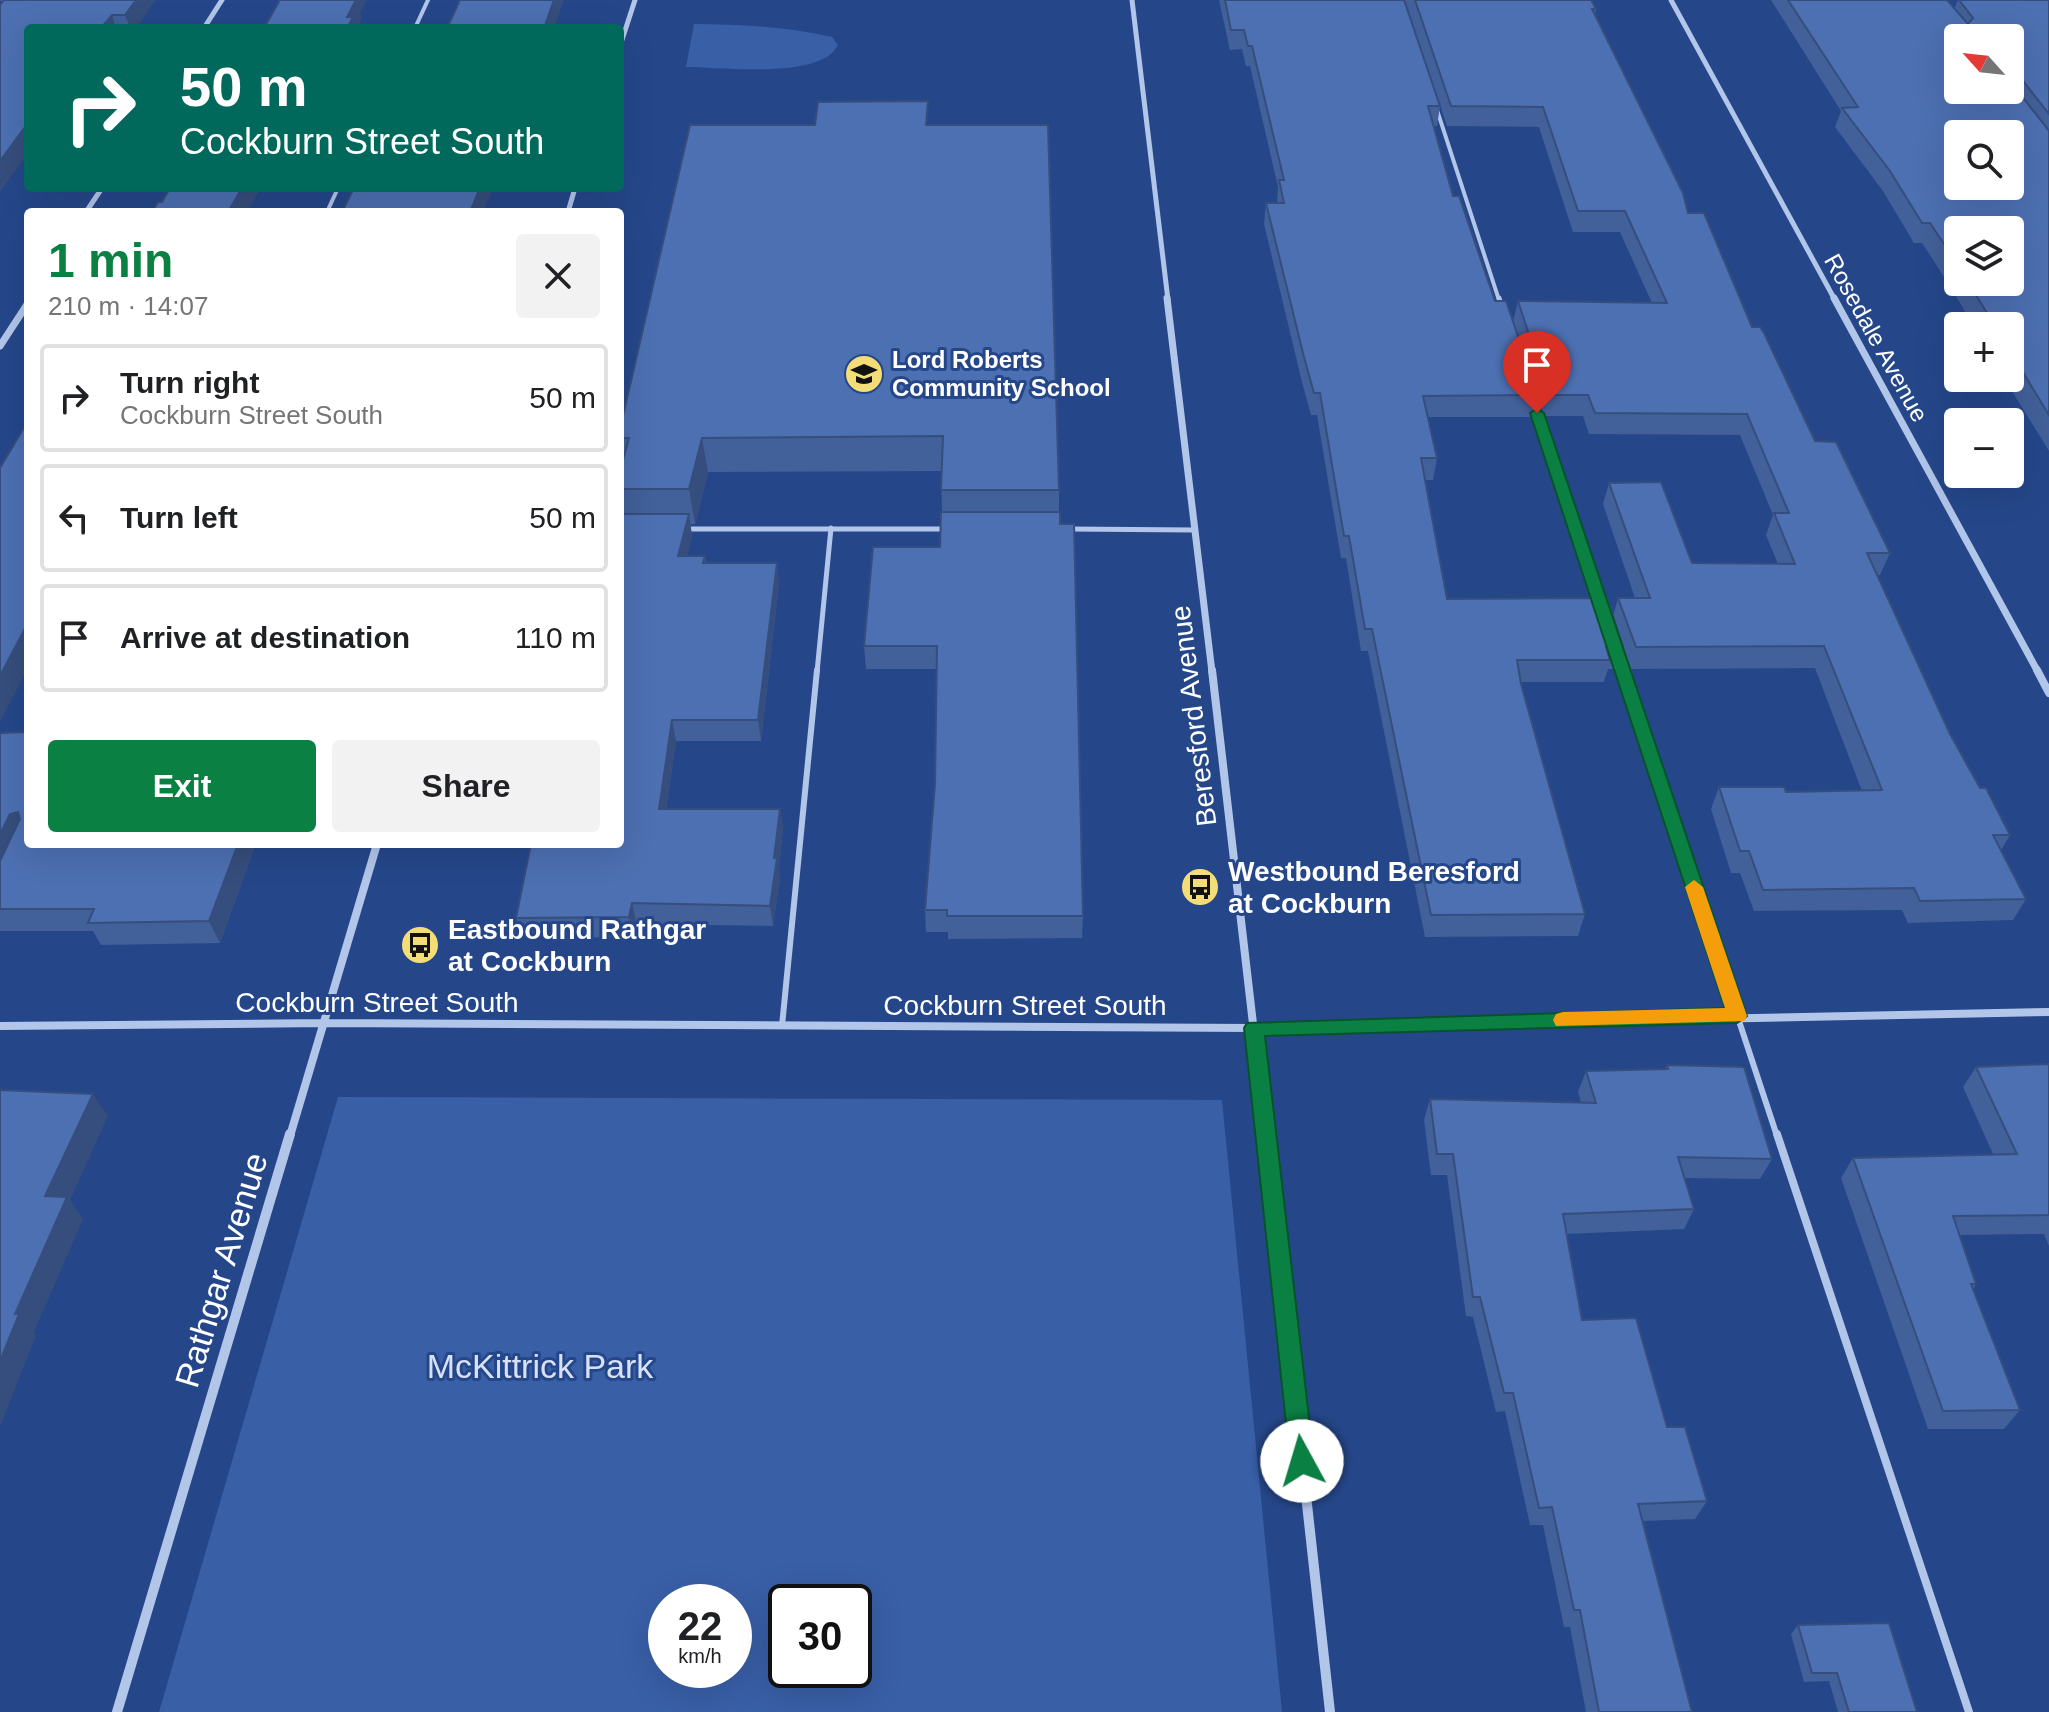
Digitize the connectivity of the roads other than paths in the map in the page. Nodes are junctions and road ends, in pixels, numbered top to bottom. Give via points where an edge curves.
1 (222, 0) edge
2 (428, 0) edge
3 (635, 0) edge
4 (1132, 0) edge
5 (1671, 0) edge
6 (207, 24) edge
7 (417, 24) edge
8 (624, 34) edge
9 (1435, 105) edge
10 (24, 309) edge
11 (1505, 315) edge
12 (0, 346) edge
13 (1530, 390) edge
14 (831, 528) junction
15 (680, 529) edge
16 (958, 529) edge
17 (1053, 529) edge
18 (1195, 530) junction
19 (1604, 614) edge
20 (1614, 644) edge
21 (2049, 693) edge
22 (376, 848) edge
23 (2049, 1012) edge
24 (1737, 1016) junction
25 (325, 1023) junction
26 (0, 1026) edge
27 (782, 1026) junction
28 (1254, 1028) junction
29 (117, 1712) edge
30 (1330, 1712) edge
31 (1969, 1712) edge

1 - 6 street
2 - 7 lane
3 - 8 street
4 - 18 street, Beresford Avenue
5 - 21 street, Rosedale Avenue
9 - 11 lane
10 - 12 street
13 - 19 lane
14 - 15 lane
14 - 16 lane
14 - 27 lane
17 - 18 lane
18 - 28 street, Beresford Avenue
20 - 24 lane
22 - 25 street, Rathgar Avenue
23 - 24 street, Cockburn Street South
24 - 28 street, Cockburn Street South
24 - 31 lane
25 - 26 street, Cockburn Street South
25 - 27 street, Cockburn Street South
25 - 29 street, Rathgar Avenue
27 - 28 street, Cockburn Street South
28 - 30 street, Beresford Avenue

